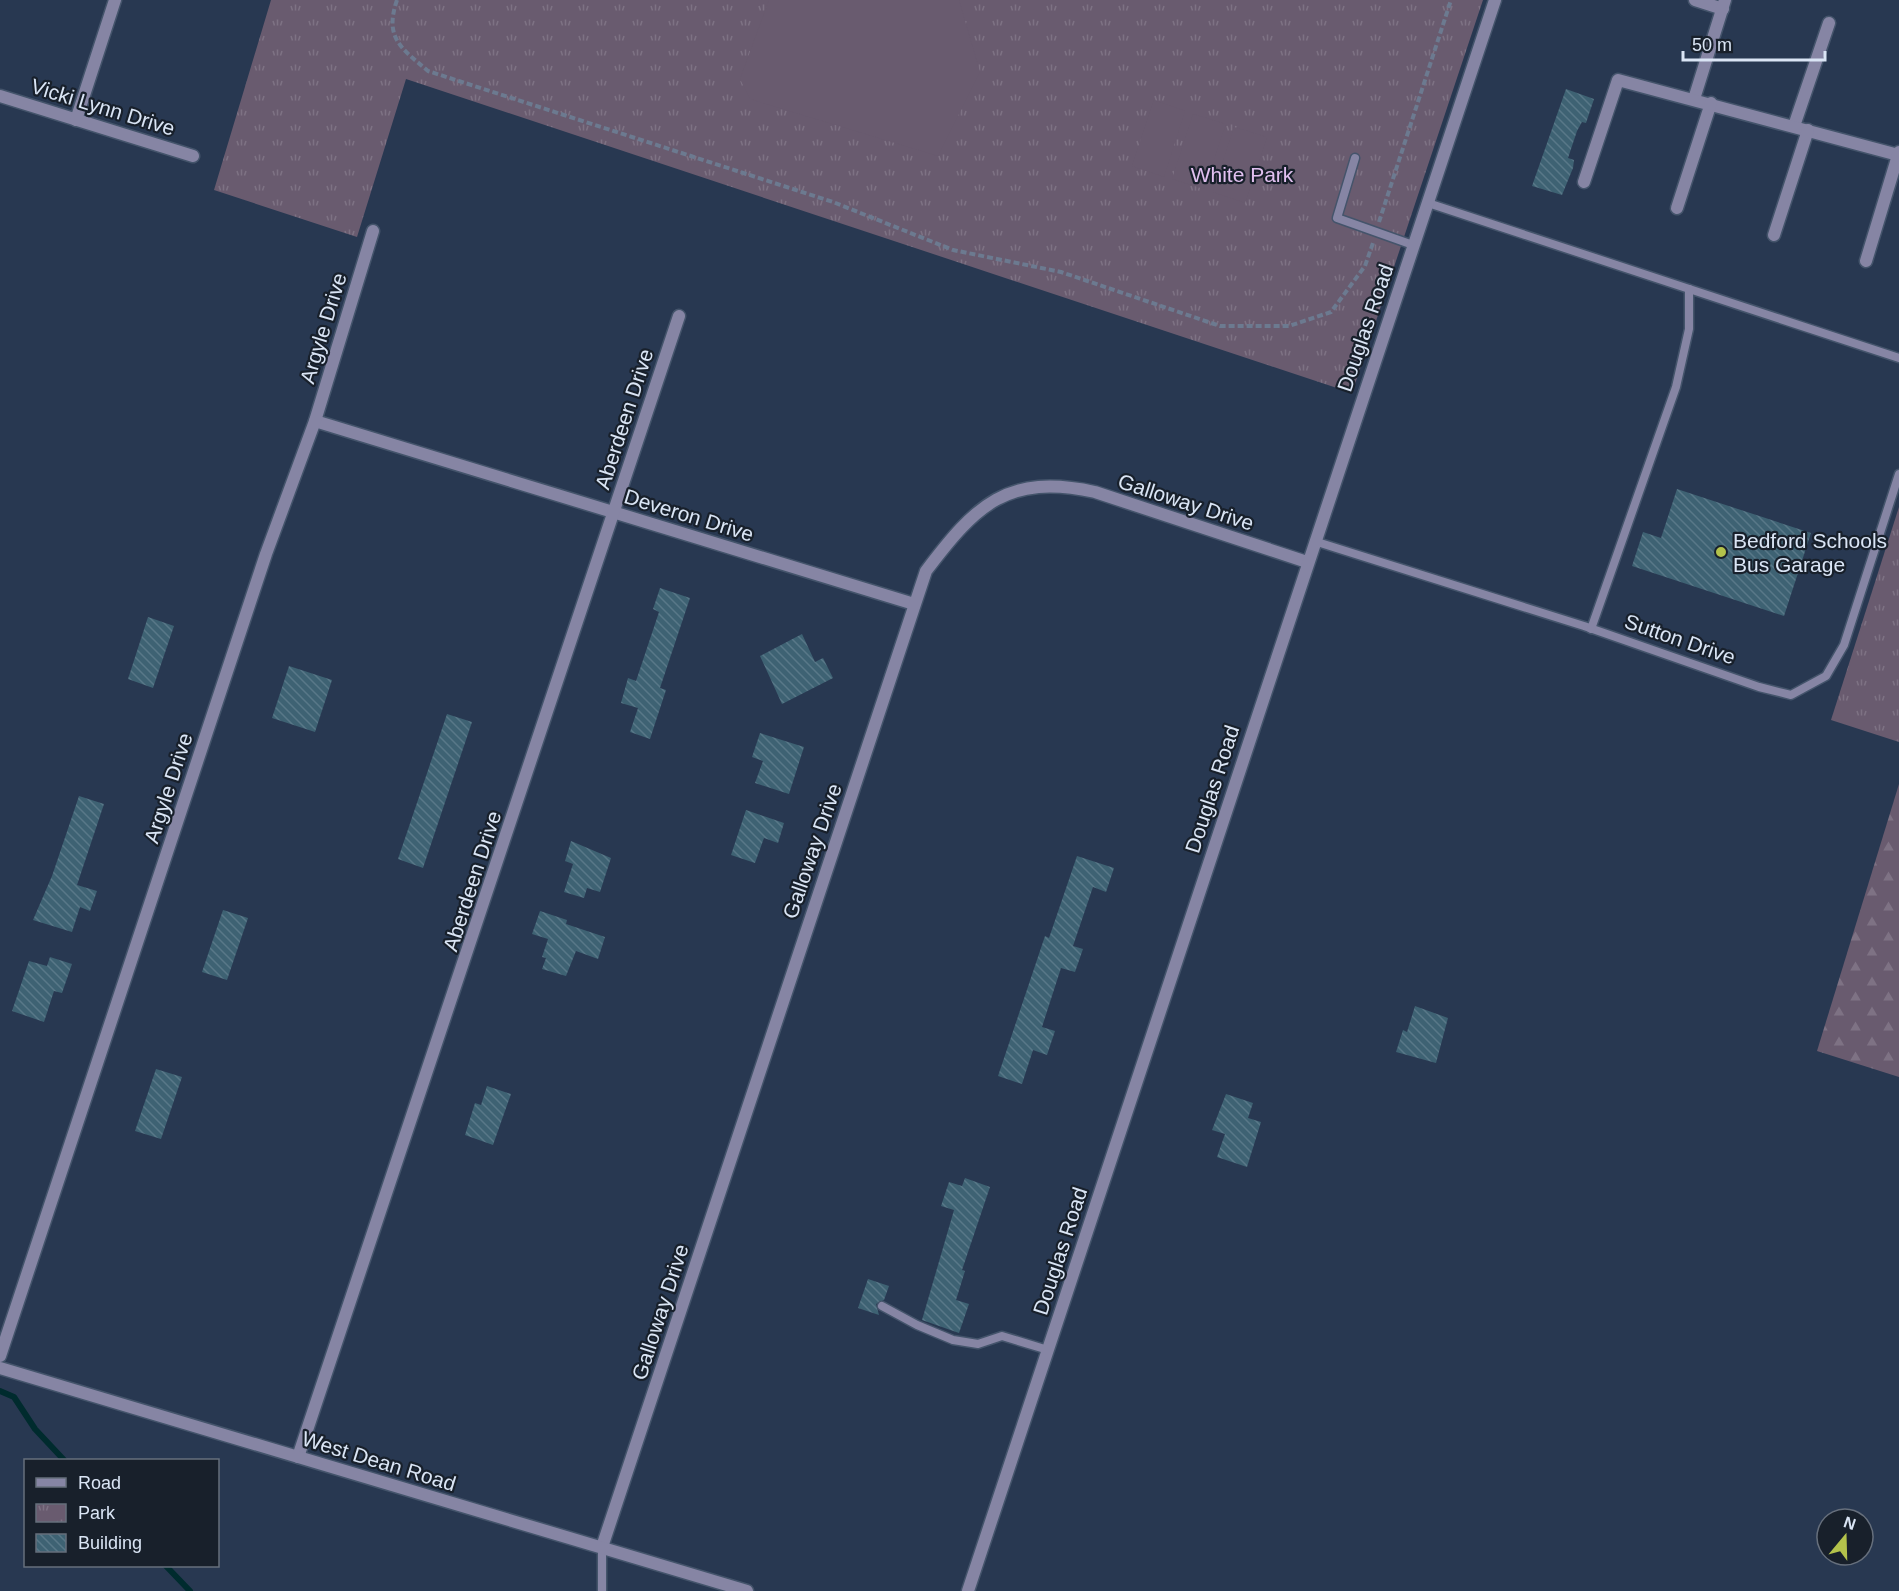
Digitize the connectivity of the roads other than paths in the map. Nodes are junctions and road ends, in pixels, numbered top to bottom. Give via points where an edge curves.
1 (115, 0) edge
2 (1494, 0) edge
3 (1695, 0) edge
4 (1724, 4) edge
5 (1829, 22) dead end
6 (0, 96) edge
7 (1694, 99) junction
8 (1711, 103) junction
9 (76, 120) junction
10 (1794, 126) junction
11 (1808, 130) junction
12 (1898, 153) edge
13 (194, 156) dead end
14 (1355, 158) dead end
15 (1584, 182) dead end
16 (1428, 203) junction
17 (1677, 208) dead end
18 (372, 231) dead end
19 (1774, 235) dead end
20 (1413, 246) junction
21 (1866, 261) dead end
22 (1689, 289) junction
23 (679, 316) dead end
24 (1899, 358) edge
25 (315, 421) junction
26 (1899, 474) edge
27 (614, 512) junction
28 (1314, 541) junction
29 (1307, 562) junction
30 (914, 604) junction
31 (1591, 628) junction
32 (882, 1306) dead end
33 (1048, 1350) junction
34 (0, 1356) edge
35 (0, 1368) edge
36 (298, 1457) junction
37 (602, 1547) junction
38 (602, 1591) edge
39 (747, 1591) edge
40 (968, 1591) edge

1 - 9 street
2 - 16 street, Douglas Road
3 - 4 street
4 - 7 street
5 - 10 street
6 - 9 street, Vicki Lynn Drive
7 - 8 street
7 - 15 street via 1618,81
8 - 10 street
8 - 17 street
9 - 13 street, Vicki Lynn Drive
10 - 11 street
11 - 12 street
11 - 19 street
12 - 21 street
14 - 20 lane via 1336,218
16 - 20 street, Douglas Road
16 - 22 lane
18 - 25 street, Argyle Drive
20 - 28 street, Douglas Road
22 - 24 lane
22 - 31 lane via 1689,329 1676,387
23 - 27 street, Aberdeen Drive
25 - 27 street, Deveron Drive
25 - 34 street, Argyle Drive via 266,554
26 - 31 lane, Sutton Drive via 1844,645 1826,676 1791,695
27 - 30 street, Deveron Drive
27 - 36 street, Aberdeen Drive
28 - 29 street, Douglas Road
28 - 31 lane, Sutton Drive
29 - 30 street, Galloway Drive via 1095,492 1069,486 1036,487 1009,493 975,513 926,571
29 - 33 street, Douglas Road
30 - 37 street, Galloway Drive
32 - 33 lane via 953,1340 978,1344 1002,1336
33 - 40 street, Douglas Road
35 - 36 street, West Dean Road
36 - 37 street, West Dean Road
37 - 38 lane
37 - 39 street, West Dean Road

